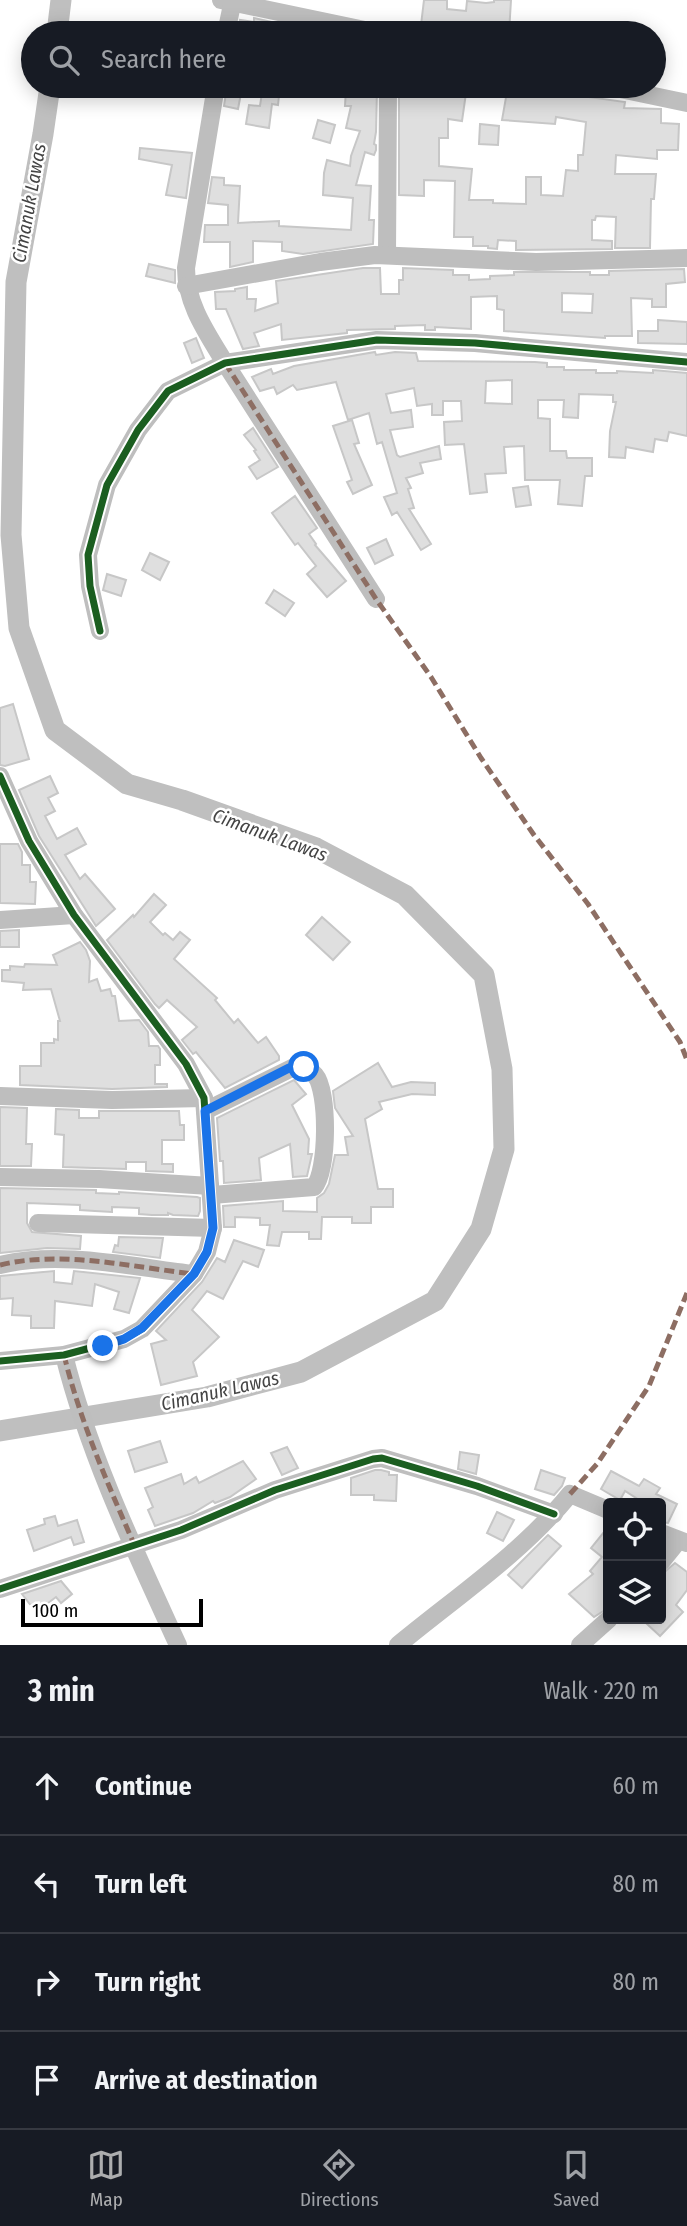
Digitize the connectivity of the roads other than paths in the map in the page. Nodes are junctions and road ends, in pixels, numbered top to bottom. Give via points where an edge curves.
1 (229, 1) edge
2 (227, 21) edge
3 (323, 21) edge
4 (214, 98) edge
5 (388, 98) edge
6 (663, 98) edge
7 (687, 103) edge
8 (387, 255) junction
9 (687, 258) edge
10 (186, 286) junction
11 (687, 362) edge
12 (225, 363) junction
13 (376, 599) dead end
14 (100, 631) dead end
15 (0, 776) edge
16 (9, 816) edge
17 (74, 915) junction
18 (0, 920) edge
19 (0, 1096) edge
20 (204, 1104) junction
21 (0, 1177) edge
22 (211, 1191) junction
23 (38, 1223) dead end
24 (213, 1228) junction
25 (0, 1265) edge
26 (194, 1274) junction
27 (64, 1355) junction
28 (0, 1361) edge
29 (603, 1508) edge
30 (554, 1514) junction
31 (666, 1535) edge
32 (683, 1542) edge
33 (134, 1544) junction
34 (662, 1561) edge
35 (0, 1589) edge
36 (603, 1624) edge
37 (178, 1645) edge
38 (398, 1645) edge
39 (580, 1645) edge

1 - 2 street
1 - 3 street
4 - 10 street
5 - 8 street
6 - 7 street
8 - 9 street via 536,261
8 - 10 street
10 - 12 street
11 - 12 street via 475,343 377,340
12 - 13 street
12 - 14 street via 168,391 138,430 107,485 88,555
15 - 16 street
16 - 17 street
17 - 18 street
17 - 20 street via 186,1064
19 - 20 street
20 - 22 street
20 - 22 street via 296,1066 316,1075 323,1093 322,1166 314,1187
21 - 22 street via 99,1179
22 - 24 street
23 - 24 street
24 - 26 street via 207,1252
25 - 26 street via 52,1258
26 - 27 street via 142,1328 124,1339
27 - 28 street
27 - 33 street via 88,1437
29 - 30 street via 570,1494
30 - 33 street via 382,1458 275,1490 187,1528
30 - 38 street
31 - 32 street
32 - 34 street
33 - 35 street
33 - 37 street
36 - 39 street

